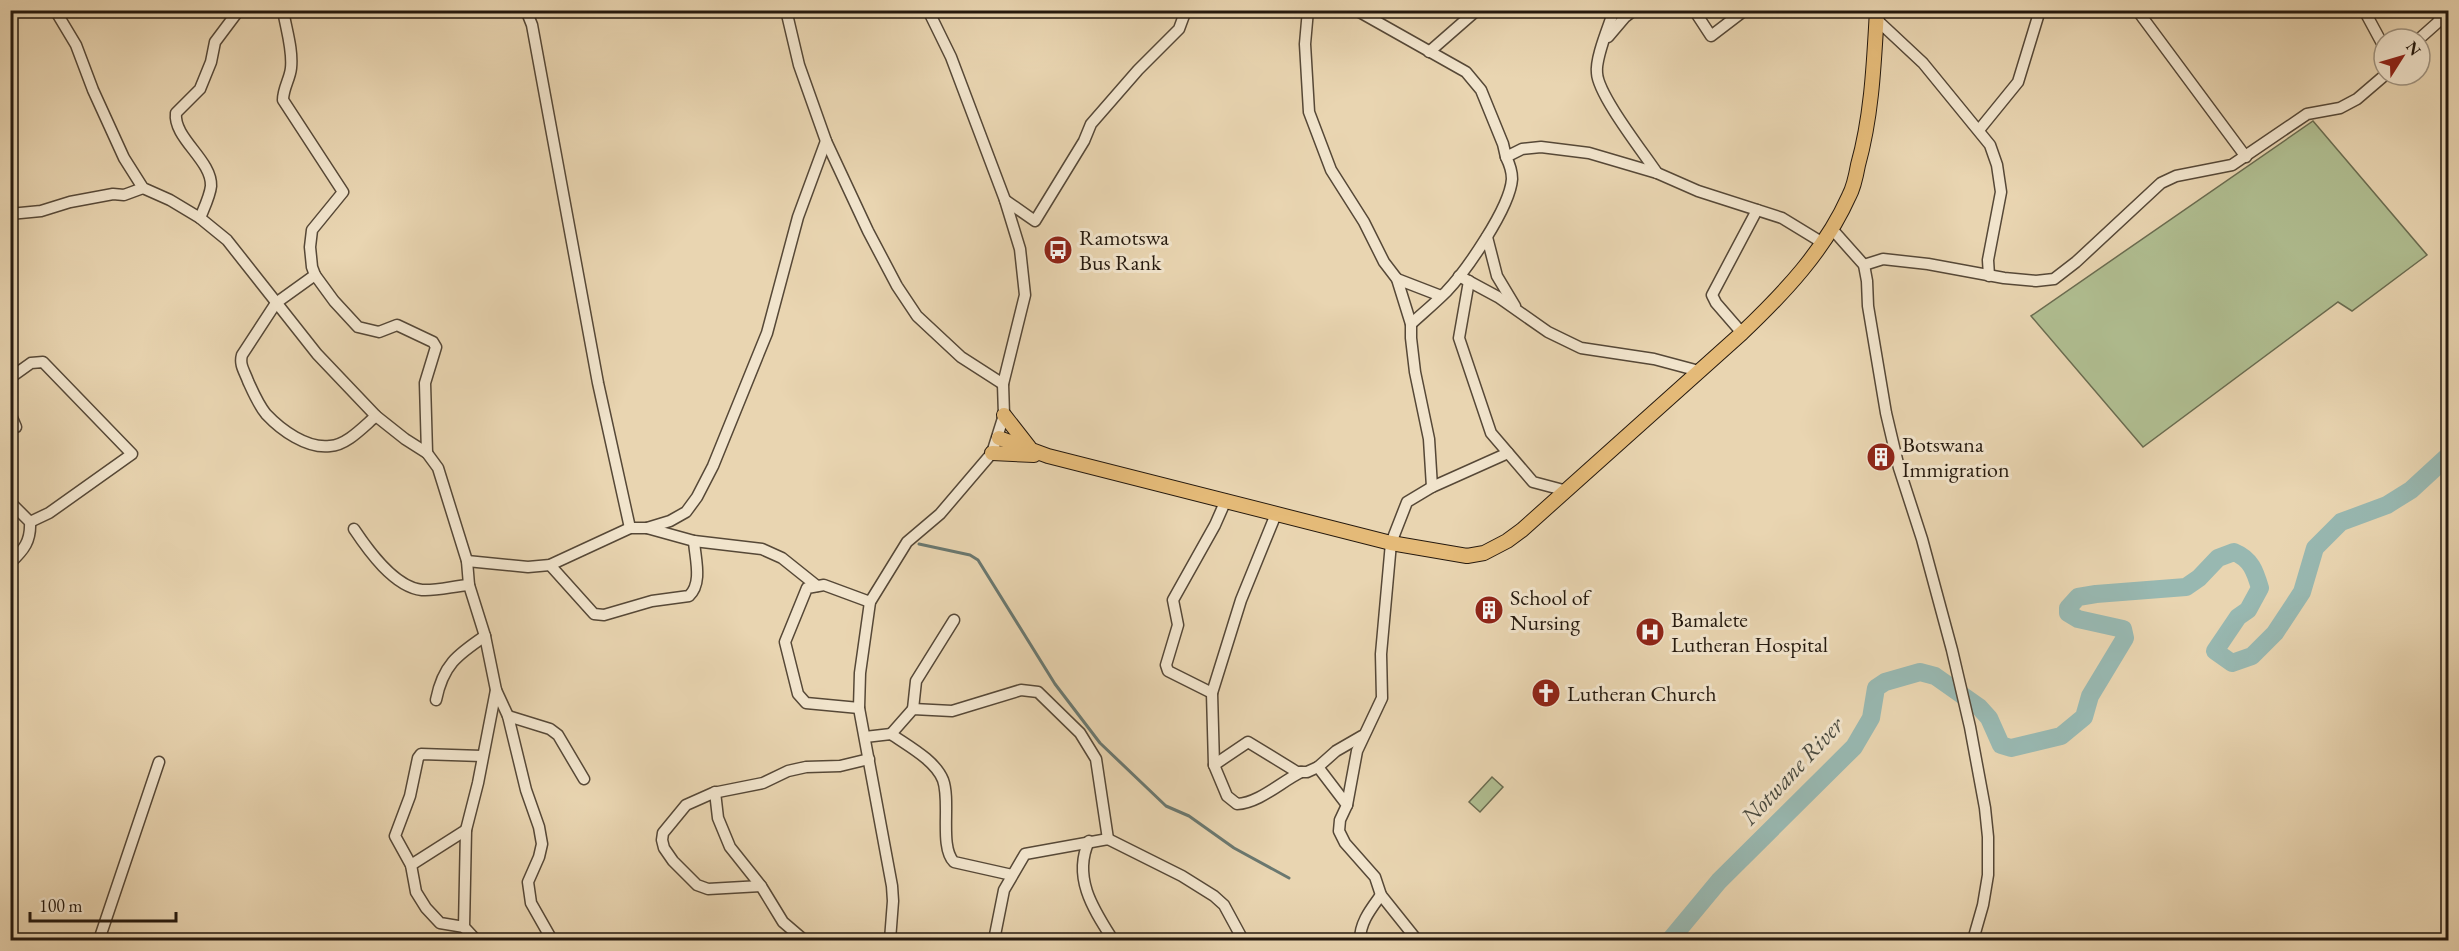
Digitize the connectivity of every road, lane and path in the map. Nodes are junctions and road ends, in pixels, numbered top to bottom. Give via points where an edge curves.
1 (56, 10) edge
2 (239, 10) edge
3 (283, 10) edge
4 (526, 10) edge
5 (786, 10) edge
6 (928, 10) edge
7 (1186, 10) edge
8 (1308, 10) edge
9 (1356, 10) edge
10 (1477, 10) edge
11 (1614, 10) edge
12 (1634, 10) edge
13 (1694, 10) edge
14 (1745, 10) edge
15 (2040, 10) edge
16 (2137, 10) edge
17 (2364, 10) edge
18 (2446, 10) edge
19 (1877, 15) edge
20 (2373, 27) edge
21 (2432, 27) edge
22 (1602, 45) junction
23 (1429, 52) junction
24 (2373, 87) edge
25 (1979, 130) junction
26 (826, 141) junction
27 (1506, 157) junction
28 (2246, 157) junction
29 (1657, 173) junction
30 (143, 188) junction
31 (1005, 200) junction
32 (1757, 210) junction
33 (10, 214) edge
34 (200, 218) junction
35 (1832, 230) junction
36 (1487, 237) junction
37 (1824, 243) junction
38 (1864, 265) junction
39 (315, 275) junction
40 (1989, 276) junction
41 (1397, 279) junction
42 (1464, 279) junction
43 (1441, 296) junction
44 (276, 303) junction
45 (1518, 311) junction
46 (1411, 324) junction
47 (1743, 333) junction
48 (1699, 371) junction
49 (10, 378) edge
50 (1003, 384) junction
51 (10, 413) edge
52 (1004, 415) junction
53 (376, 416) junction
54 (16, 427) dead end
55 (999, 438) junction
56 (427, 453) junction
57 (993, 453) junction
58 (1508, 453) junction
59 (1042, 454) junction
60 (1432, 487) junction
61 (1567, 491) junction
62 (1226, 500) junction
63 (10, 502) edge
64 (1276, 514) junction
65 (30, 522) junction
66 (630, 528) junction
67 (647, 528) junction
68 (354, 529) dead end
69 (694, 541) junction
70 (1390, 543) junction
71 (467, 561) junction
72 (10, 563) edge
73 (550, 566) junction
74 (469, 585) junction
75 (817, 586) junction
76 (870, 602) junction
77 (954, 620) dead end
78 (485, 636) junction
79 (496, 690) junction
80 (1212, 693) junction
81 (436, 700) dead end
82 (859, 708) junction
83 (913, 709) junction
84 (508, 716) junction
85 (891, 734) junction
86 (1362, 736) junction
87 (865, 737) junction
88 (482, 756) junction
89 (869, 759) junction
90 (159, 762) dead end
91 (1214, 765) junction
92 (1318, 767) junction
93 (1301, 772) junction
94 (584, 780) dead end
95 (716, 792) junction
96 (1347, 805) junction
97 (466, 830) junction
98 (1108, 839) junction
99 (1089, 842) junction
100 (411, 865) junction
101 (1012, 875) junction
102 (760, 886) junction
103 (1381, 895) junction
104 (464, 927) junction
105 (10, 938) edge
106 (16, 940) edge
107 (99, 940) edge
108 (476, 940) edge
109 (552, 940) edge
110 (804, 940) edge
111 (890, 940) edge
112 (994, 940) edge
113 (1113, 940) edge
114 (1243, 940) edge
115 (1359, 940) edge
116 (1417, 940) edge
117 (1973, 940) edge

1 - 30 street via 76,45 124,158
2 - 34 street via 215,42 200,89 176,113 177,124 210,176 211,188
3 - 39 street via 292,56 283,100 343,192 312,230 310,247
4 - 66 street via 532,25 598,384
5 - 26 street via 799,65
6 - 31 street via 951,57
7 - 31 street via 1179,29 1091,124 1035,221
8 - 41 street via 1305,44 1309,112 1331,170
9 - 23 street
10 - 23 street
11 - 22 street
12 - 22 street
13 - 14 street via 1711,36
15 - 25 street via 2018,82
16 - 28 street
17 - 20 street
18 - 21 street
19 - 25 street
19 - 35 main road via 1865,143 1850,194
22 - 29 street via 1596,73 1606,99
23 - 27 street via 1466,72 1481,90
24 - 28 street via 2340,108 2307,114
25 - 40 street via 1990,145 2001,192 1988,260
26 - 50 street via 868,231 917,316 961,357
26 - 67 street via 798,217 767,333 713,466 686,512
27 - 29 street via 1522,149 1554,148 1589,153
27 - 36 street via 1512,182
28 - 40 street via 2232,165 2176,176 2161,183 2054,279
29 - 32 street
30 - 33 street via 124,195
30 - 34 street
31 - 50 street via 1020,249 1025,296
32 - 37 street via 1782,218
32 - 47 street via 1712,295
34 - 44 street via 227,240
35 - 37 main road
35 - 38 street
36 - 42 street
36 - 45 street via 1497,276
37 - 47 main road
38 - 40 street via 1883,259
38 - 117 street via 1886,413 1952,650 1986,818 1988,874
39 - 44 street
39 - 56 street via 358,327 379,332 397,325 433,342 436,347 425,383
41 - 43 street
41 - 46 street
42 - 43 street
42 - 45 street
42 - 58 street via 1459,338 1491,433
43 - 46 street
44 - 53 street via 317,354
44 - 53 street via 240,362 266,414 313,446 331,447 344,442
45 - 48 street via 1581,348 1654,359
46 - 60 street via 1415,372 1429,439
47 - 48 main road
48 - 61 main road
49 - 65 street via 31,363 43,362 132,454 49,513
50 - 52 street
51 - 54 street
52 - 55 street
52 - 59 main road via 1019,437
53 - 56 street
55 - 57 street
55 - 59 main road
56 - 71 street via 438,468
57 - 59 main road
57 - 76 street via 940,514 906,542
58 - 60 street
58 - 61 street via 1533,482
59 - 62 main road
60 - 70 street via 1407,502
61 - 70 main road via 1507,541 1484,553 1467,556
62 - 64 main road
62 - 80 street via 1173,600 1178,625 1166,665 1168,671
63 - 65 street
64 - 70 main road
64 - 80 street via 1241,600
65 - 72 street via 27,545
66 - 67 street
66 - 73 street
67 - 69 street
68 - 74 street via 370,554 409,586 422,590
69 - 73 street via 697,575 688,596 604,615 585,607
69 - 75 street via 762,549 789,563
70 - 86 street via 1381,654 1382,698
71 - 73 street
71 - 74 street
74 - 78 street
75 - 76 street
75 - 82 street via 807,588 785,642 798,694 806,703
76 - 82 street
77 - 83 street via 916,681
78 - 79 street
78 - 81 street via 458,654 447,667
79 - 84 street
79 - 88 street
80 - 91 street
82 - 87 street
83 - 85 street
83 - 98 street via 952,711 1021,690 1038,692 1080,734 1096,759
84 - 94 street via 558,735
84 - 109 street via 542,844 528,882 531,903
85 - 87 street
85 - 101 street via 927,760 943,780 951,859 958,864
86 - 92 street
86 - 96 street
87 - 89 street
88 - 97 street
88 - 100 street via 425,753 418,758 410,796 395,836
89 - 95 street via 788,771 763,783
89 - 111 street via 893,894
90 - 107 street
91 - 93 street via 1248,742
91 - 93 street via 1227,796 1237,804 1249,804
92 - 93 street
92 - 96 street
95 - 102 street via 724,837
95 - 102 street via 687,805 672,820 663,833 664,848 697,885 708,890
96 - 103 street via 1339,831 1375,877
97 - 100 street
97 - 104 street
98 - 99 street
98 - 114 street via 1214,896 1224,905
99 - 101 street via 1028,852
99 - 113 street via 1082,856 1085,884 1094,910
100 - 104 street via 416,892 426,908 440,923
101 - 112 street via 1001,900
102 - 110 street via 783,922
103 - 115 street via 1365,918
103 - 116 street
104 - 108 street
105 - 106 street

